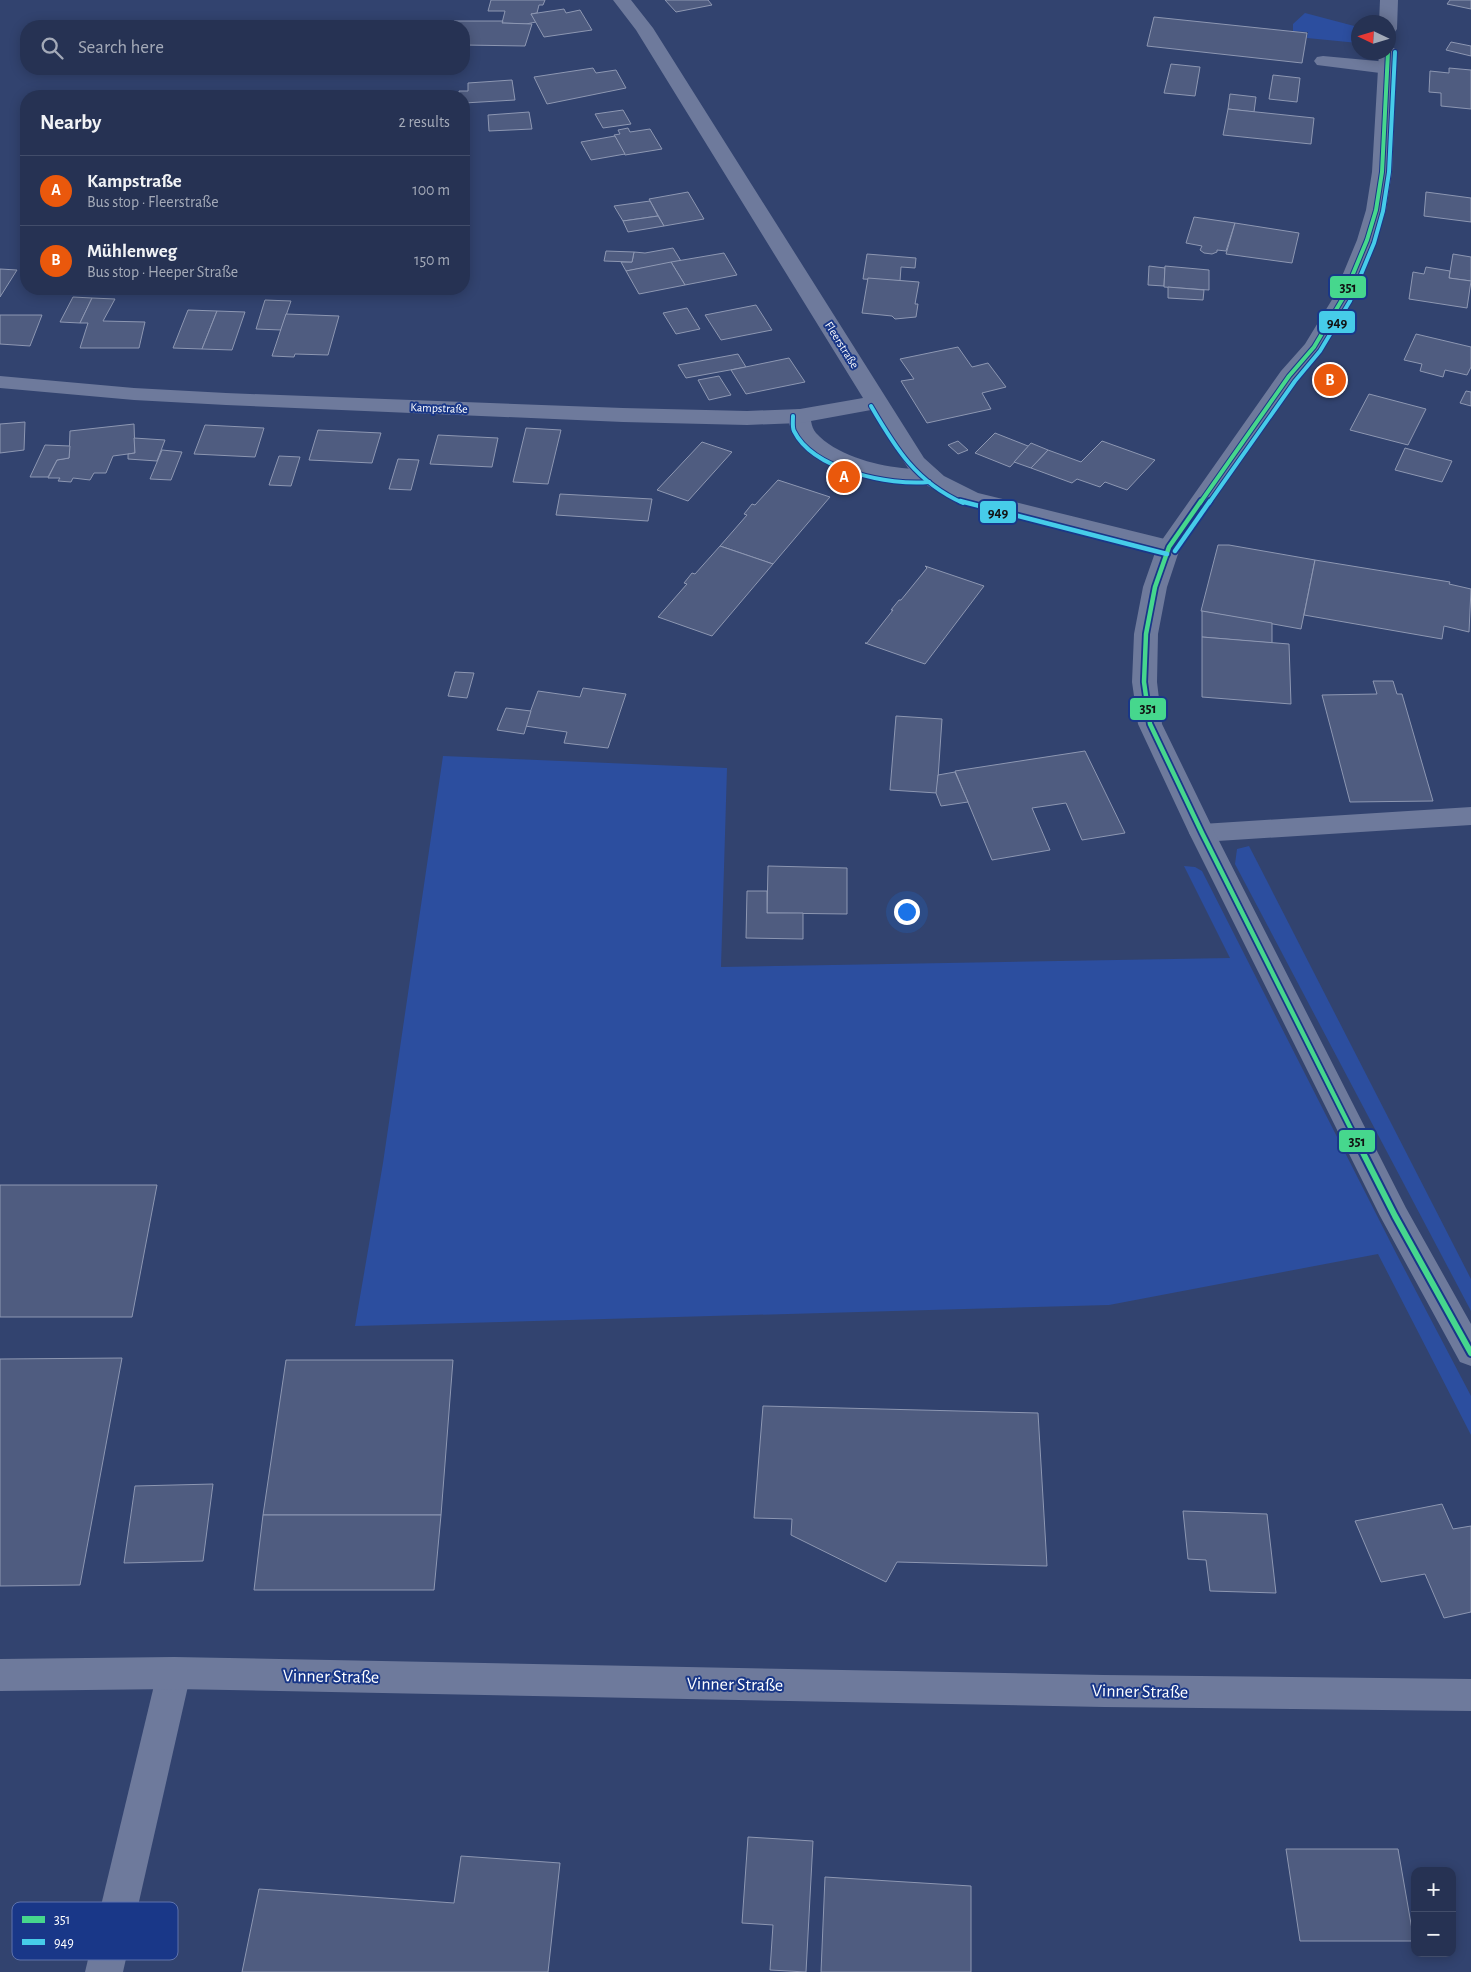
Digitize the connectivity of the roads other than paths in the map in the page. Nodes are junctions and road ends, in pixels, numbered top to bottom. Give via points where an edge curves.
1 (622, 0) edge
2 (1389, 0) edge
3 (1388, 15) edge
4 (1388, 60) edge
5 (1323, 62) dead end
6 (0, 382) edge
7 (878, 402) junction
8 (800, 416) junction
9 (929, 475) junction
10 (1169, 547) junction
11 (1471, 816) edge
12 (1202, 833) junction
13 (1471, 1352) edge
14 (174, 1674) junction
15 (0, 1675) edge
16 (1471, 1694) edge
17 (120, 1902) edge

1 - 7 street, Fleerstraße via 644,28
2 - 3 street
4 - 5 street
4 - 10 street via 1382,172 1376,210 1344,298 1314,347 1289,376
6 - 8 street, Kampstraße via 226,399 623,415
7 - 8 street, Kampstraße
7 - 9 street, Fleerstraße via 902,443
8 - 9 street via 800,427 811,440 831,454 881,471
9 - 10 street, Fleerstraße via 970,498
10 - 12 street via 1152,597 1145,671 1146,710
11 - 12 street
12 - 13 street via 1395,1216
14 - 15 street, Vinner Straße
14 - 16 street, Vinner Straße via 1104,1691
14 - 17 street

